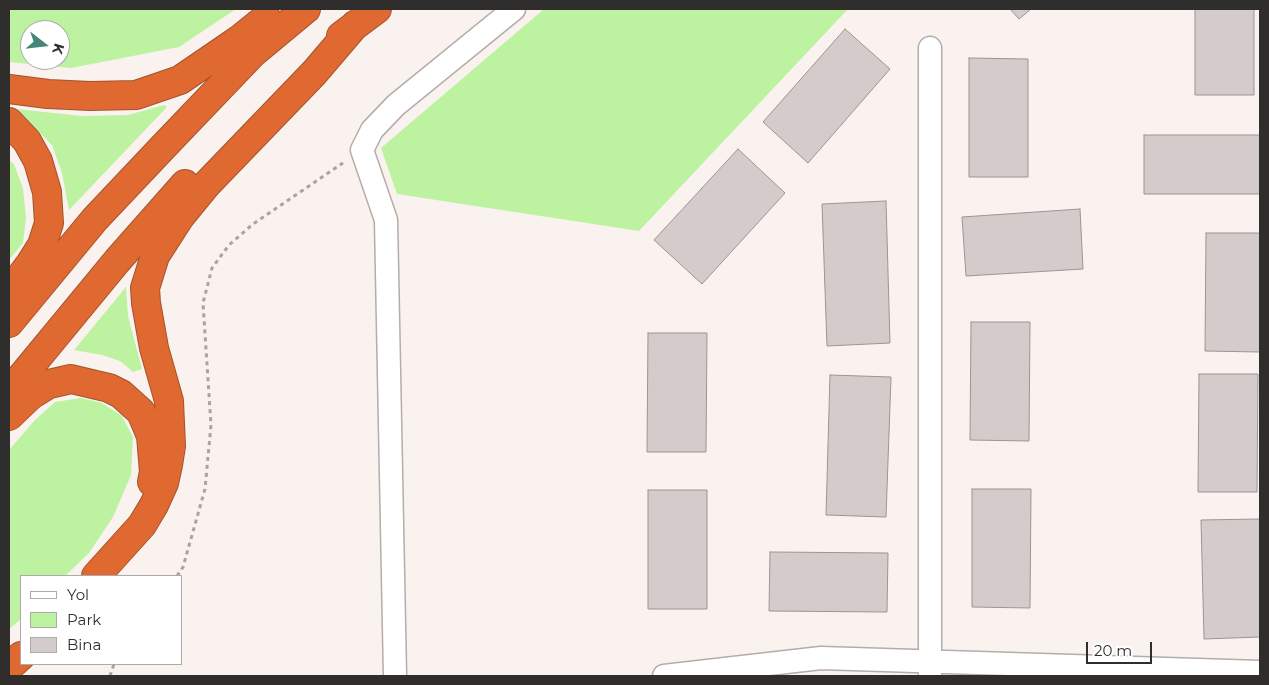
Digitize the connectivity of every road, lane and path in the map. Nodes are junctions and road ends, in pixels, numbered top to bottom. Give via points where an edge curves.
1 (277, 9) edge
2 (306, 9) edge
3 (376, 9) edge
4 (514, 9) edge
5 (354, 24) junction
6 (930, 48) dead end
7 (9, 89) edge
8 (9, 122) edge
9 (362, 150) junction
10 (9, 292) edge
11 (9, 323) edge
12 (9, 392) edge
13 (9, 416) edge
14 (142, 525) junction
15 (97, 575) edge
16 (178, 575) edge
17 (20, 657) edge
18 (9, 667) edge
19 (930, 669) edge
20 (1260, 672) edge
21 (394, 676) edge
22 (664, 676) edge

1 - 7 highway via 180,80 136,95 90,96
2 - 11 highway via 253,53 164,146 95,219
3 - 5 highway
4 - 9 street via 396,105 372,130
5 - 12 highway via 259,104 117,260
5 - 14 highway via 314,72 207,184 180,216 156,256 145,288 146,303 169,401 171,446 164,483
6 - 19 street
8 - 10 highway via 27,141 38,161 47,192 49,223 42,245
9 - 16 path via 253,224 229,245 212,268 203,303 211,424 205,489 183,567
9 - 21 street via 386,220
13 - 14 highway via 31,394 49,384 71,379 121,394 141,412 152,436 154,472
14 - 15 highway
17 - 18 highway
19 - 20 street
19 - 22 street via 821,658

